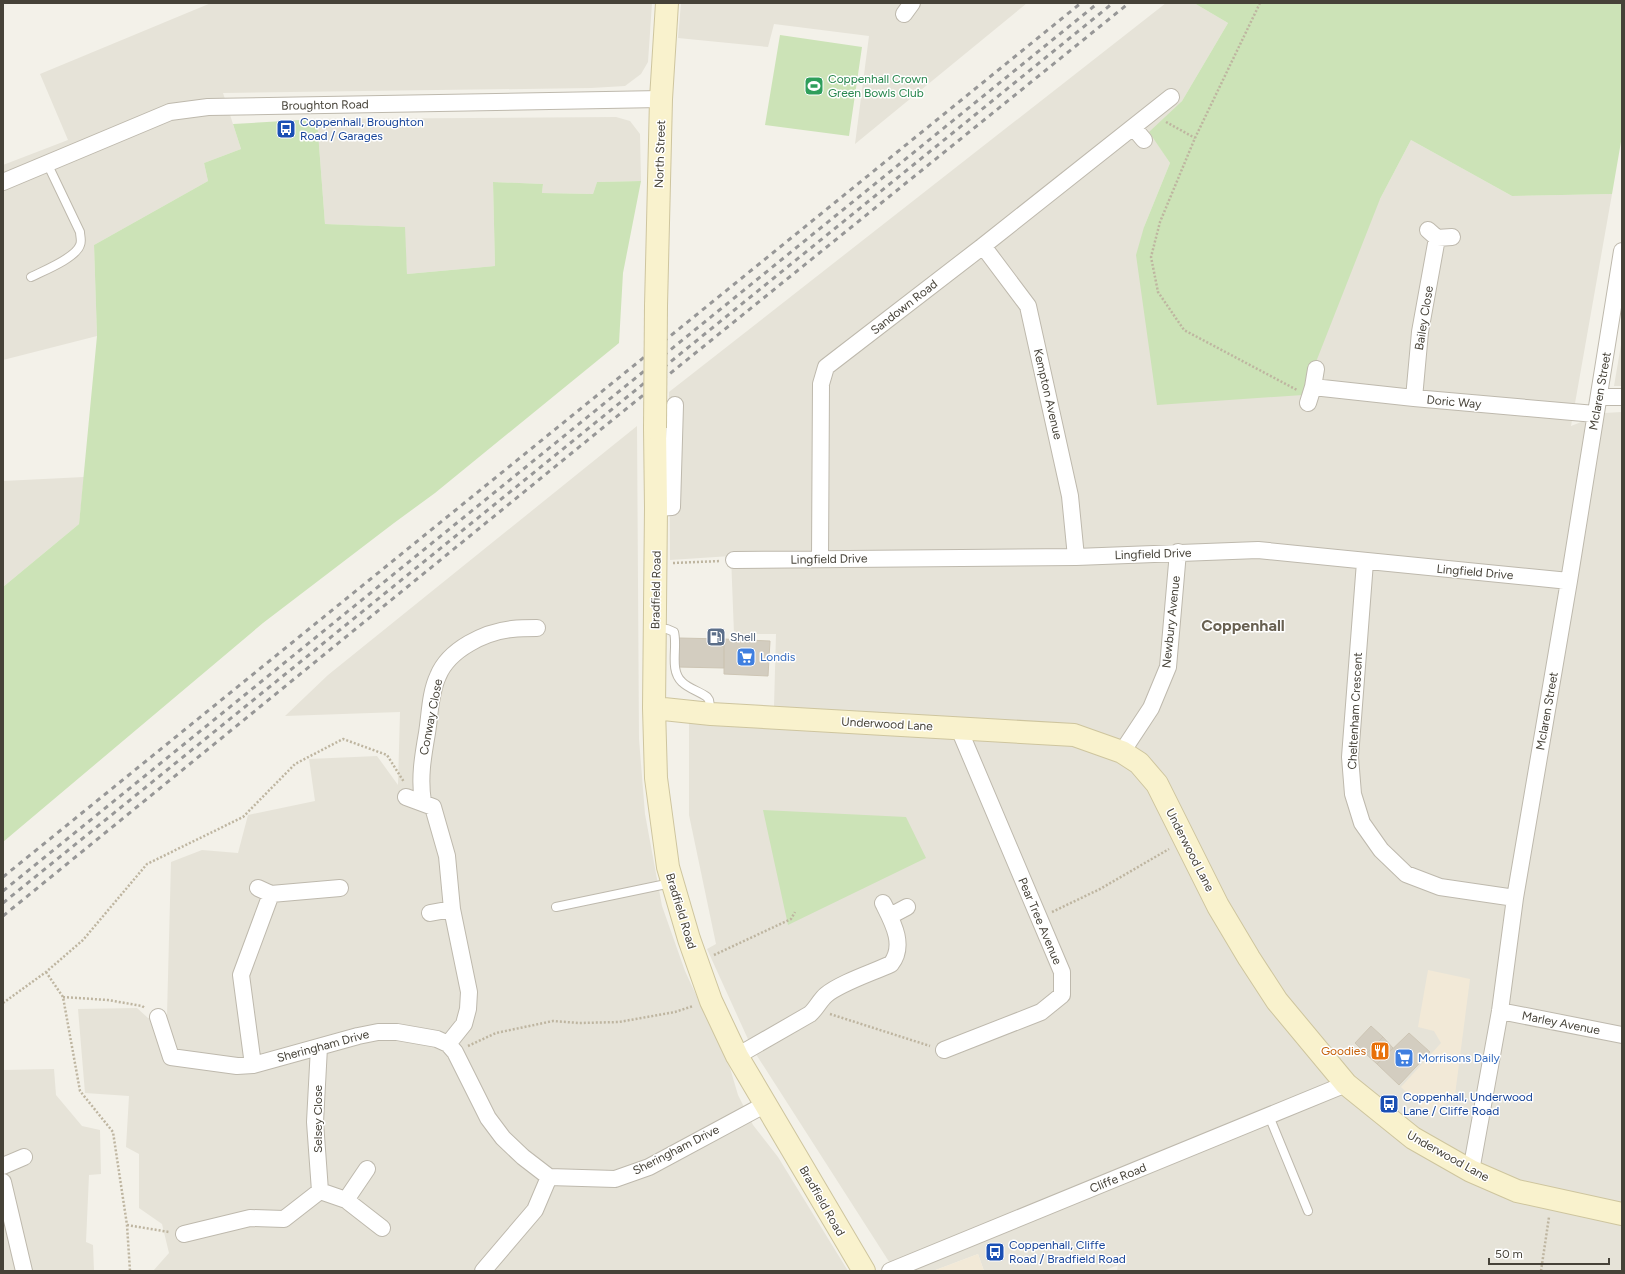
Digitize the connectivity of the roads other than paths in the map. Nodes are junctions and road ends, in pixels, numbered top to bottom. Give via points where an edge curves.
1 (667, 3) edge
2 (1171, 97) dead end
3 (661, 99) junction
4 (1133, 127) junction
5 (1144, 140) dead end
6 (47, 163) junction
7 (3, 182) edge
8 (1439, 235) dead end
9 (983, 246) junction
10 (1622, 251) edge
11 (31, 278) dead end
12 (656, 306) joint
13 (1316, 369) dead end
14 (1313, 387) junction
15 (1599, 397) junction
16 (1622, 397) edge
17 (1414, 398) junction
18 (1308, 403) dead end
19 (675, 405) dead end
20 (1595, 414) junction
21 (656, 508) junction
22 (1178, 552) junction
23 (1076, 557) junction
24 (820, 559) junction
25 (734, 560) road end
26 (1365, 562) junction
27 (1569, 581) junction
28 (537, 628) dead end
29 (655, 629) junction
30 (654, 708) junction
31 (711, 714) junction
32 (959, 728) junction
33 (1122, 752) junction
34 (406, 797) road end
35 (423, 802) junction
36 (672, 882) junction
37 (340, 888) dead end
38 (1516, 898) junction
39 (556, 907) dead end
40 (907, 907) dead end
41 (452, 908) junction
42 (430, 913) dead end
43 (1500, 1010) junction
44 (158, 1017) road end
45 (1622, 1035) edge
46 (319, 1047) junction
47 (451, 1048) junction
48 (944, 1050) road end
49 (737, 1056) junction
50 (253, 1065) junction
51 (1346, 1084) junction
52 (766, 1104) junction
53 (1269, 1116) junction
54 (24, 1157) dead end
55 (3, 1166) edge
56 (367, 1169) dead end
57 (1471, 1171) junction
58 (550, 1177) junction
59 (3, 1182) edge
60 (320, 1191) junction
61 (346, 1200) junction
62 (1308, 1211) dead end
63 (1622, 1214) edge
64 (382, 1228) dead end
65 (184, 1234) road end
66 (24, 1271) edge
67 (483, 1271) edge
68 (864, 1271) edge
69 (890, 1271) edge

1 - 3 main road, North Street
2 - 4 street, Sandown Road
3 - 6 street, Broughton Road via 208,107 170,112
3 - 12 main road, North Street
4 - 5 street
4 - 9 street, Sandown Road
6 - 7 street, Broughton Road
6 - 11 lane via 80,232 81,240 73,255
8 - 17 street, Bailey Close via 1420,332
9 - 23 street, Kempton Avenue via 1028,306 1070,496
9 - 24 street, Sandown Road via 826,367 821,384
10 - 15 street, Mclaren Street
12 - 21 main road, Bradfield Road, bridge
13 - 14 street
14 - 17 street, Doric Way
14 - 18 street
15 - 16 street
15 - 20 street, Mclaren Street
17 - 20 street, Doric Way
19 - 21 street via 672,507
20 - 27 street, Mclaren Street
21 - 29 main road, Bradfield Road
22 - 23 street, Lingfield Drive
22 - 26 street, Lingfield Drive via 1258,550
22 - 33 street, Newbury Avenue via 1168,667 1151,708
23 - 24 street, Lingfield Drive
24 - 25 street, Lingfield Drive
26 - 27 street, Lingfield Drive
26 - 38 street, Cheltenham Crescent via 1350,756 1353,794 1362,823 1381,850 1406,874 1440,887
27 - 38 street, Mclaren Street
28 - 35 street, Conway Close via 499,631 480,639 449,660 438,676 432,699 421,775
29 - 30 main road, Bradfield Road
29 - 31 lane via 674,632 677,675 681,682 707,697
30 - 31 main road, Underwood Lane
30 - 36 main road, Bradfield Road via 656,778
31 - 32 main road, Underwood Lane
32 - 33 main road, Underwood Lane via 1074,735
32 - 48 street, Pear Tree Avenue via 1062,972 1062,995 1041,1012
33 - 51 main road, Underwood Lane via 1139,763 1157,784 1218,906 1248,958 1277,1001
34 - 35 street
35 - 41 street via 433,807 448,856
36 - 39 lane
36 - 49 main road, Bradfield Road via 711,1001
37 - 50 street via 264,891 241,975
38 - 43 street, Mclaren Street
40 - 49 street via 886,910 896,931 896,958 891,964 838,988 825,996 810,1014
41 - 42 street
41 - 47 street via 469,992 464,1024
43 - 45 street, Marley Avenue
43 - 57 street, Mclaren Street
44 - 50 street, Sheringham Drive via 171,1057 237,1066
46 - 47 street, Sheringham Drive via 378,1032 397,1032 437,1039
46 - 50 street, Sheringham Drive
46 - 60 street, Selsey Close via 315,1122
47 - 58 street via 488,1118 500,1134 523,1157
49 - 52 main road, Bradfield Road
51 - 53 street, Cliffe Road
51 - 57 main road, Underwood Lane via 1413,1138
52 - 58 street, Sheringham Drive via 649,1167 615,1179
52 - 68 main road, Bradfield Road
53 - 62 lane
53 - 69 street, Cliffe Road
54 - 55 street
56 - 61 street
57 - 63 main road, Underwood Lane via 1517,1191
58 - 67 street via 535,1210
59 - 66 street
60 - 61 street
60 - 65 street via 284,1219 250,1218
61 - 64 street

